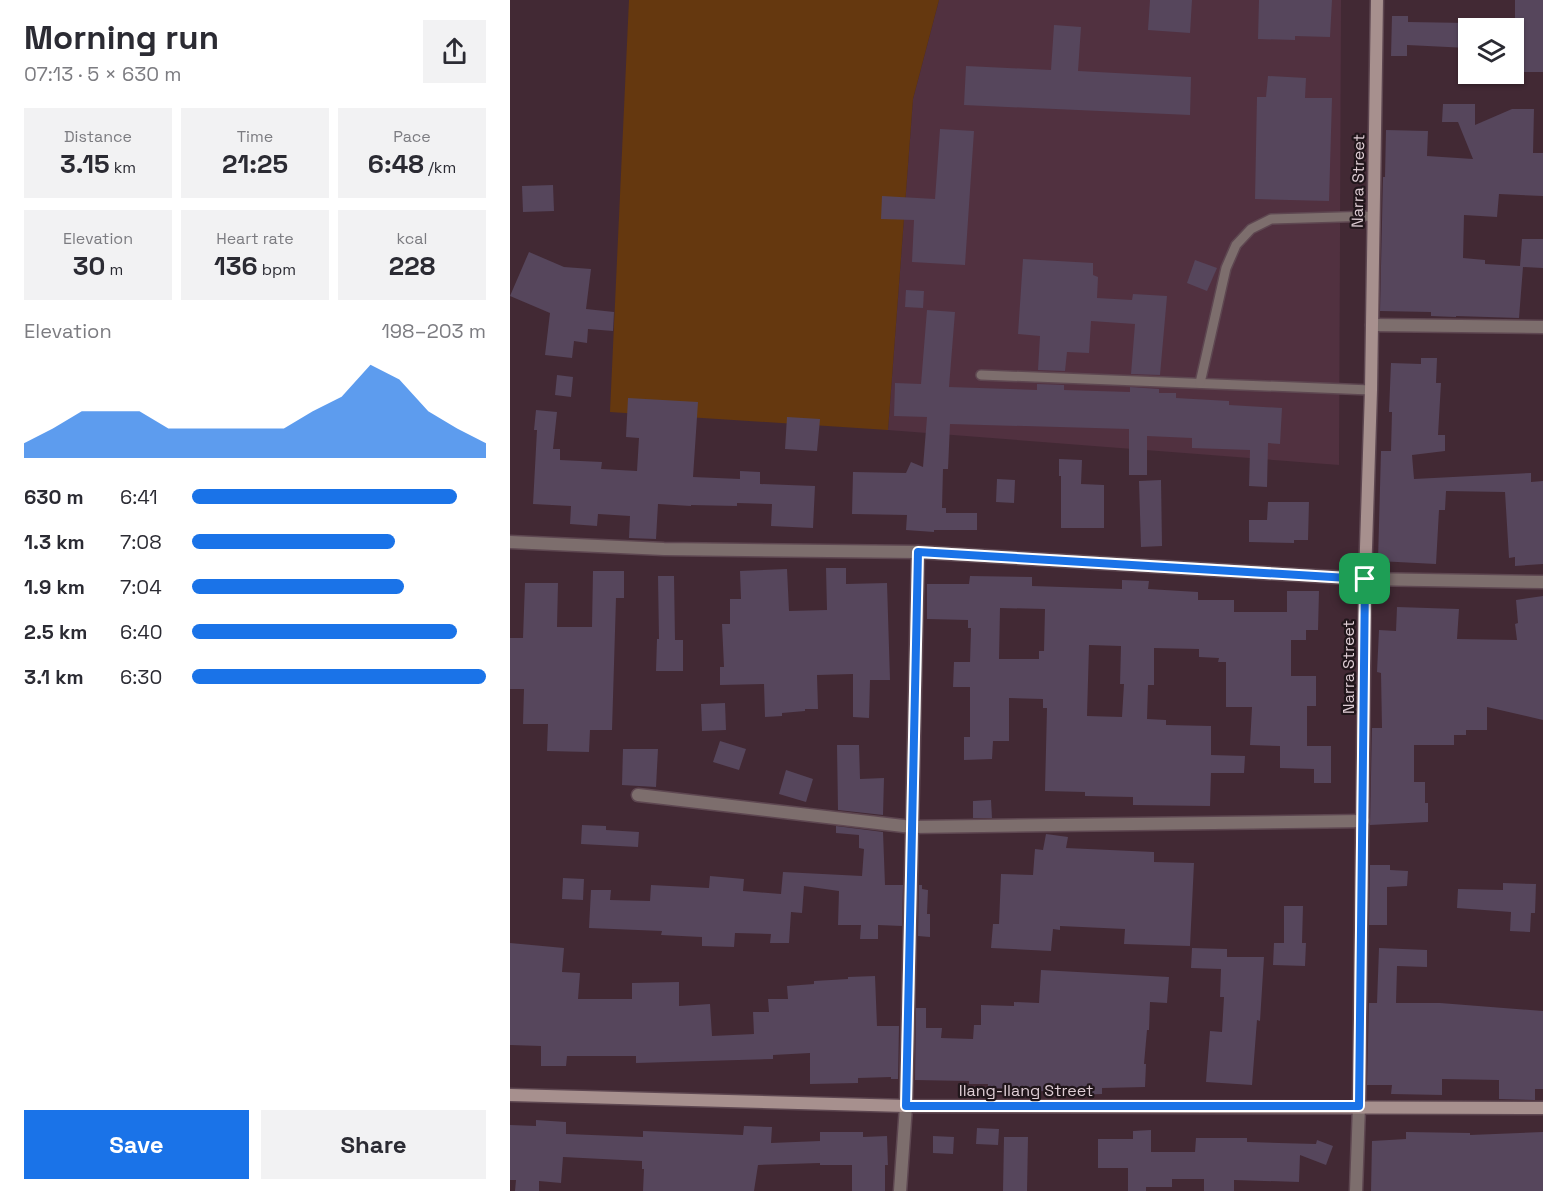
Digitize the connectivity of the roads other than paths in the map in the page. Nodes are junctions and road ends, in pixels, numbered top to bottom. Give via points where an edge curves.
1 (1377, 0) edge
2 (1374, 216) junction
3 (1372, 325) junction
4 (1543, 327) edge
5 (981, 375) dead end
6 (1200, 383) junction
7 (1371, 390) junction
8 (510, 542) edge
9 (918, 552) junction
10 (1365, 579) junction
11 (1543, 582) edge
12 (638, 795) dead end
13 (1363, 821) junction
14 (912, 827) junction
15 (510, 1095) edge
16 (906, 1106) junction
17 (1359, 1106) junction
18 (1543, 1108) edge
19 (900, 1191) edge
20 (1356, 1191) edge

1 - 2 street, Narra Street
2 - 3 street, Narra Street
2 - 6 lane via 1271,219 1251,229 1236,245 1226,268
3 - 4 street
3 - 7 street, Narra Street
5 - 6 lane
6 - 7 lane
7 - 10 street, Narra Street
8 - 9 street via 663,549
9 - 10 street
9 - 14 street
10 - 11 street
10 - 13 street, Narra Street
12 - 14 street
13 - 14 street
13 - 17 street, Narra Street
14 - 16 street
15 - 16 street, Ilang-Ilang Street
16 - 17 street, Ilang-Ilang Street
16 - 19 street
17 - 18 street, Ilang-Ilang Street
17 - 20 street, Narra Street

